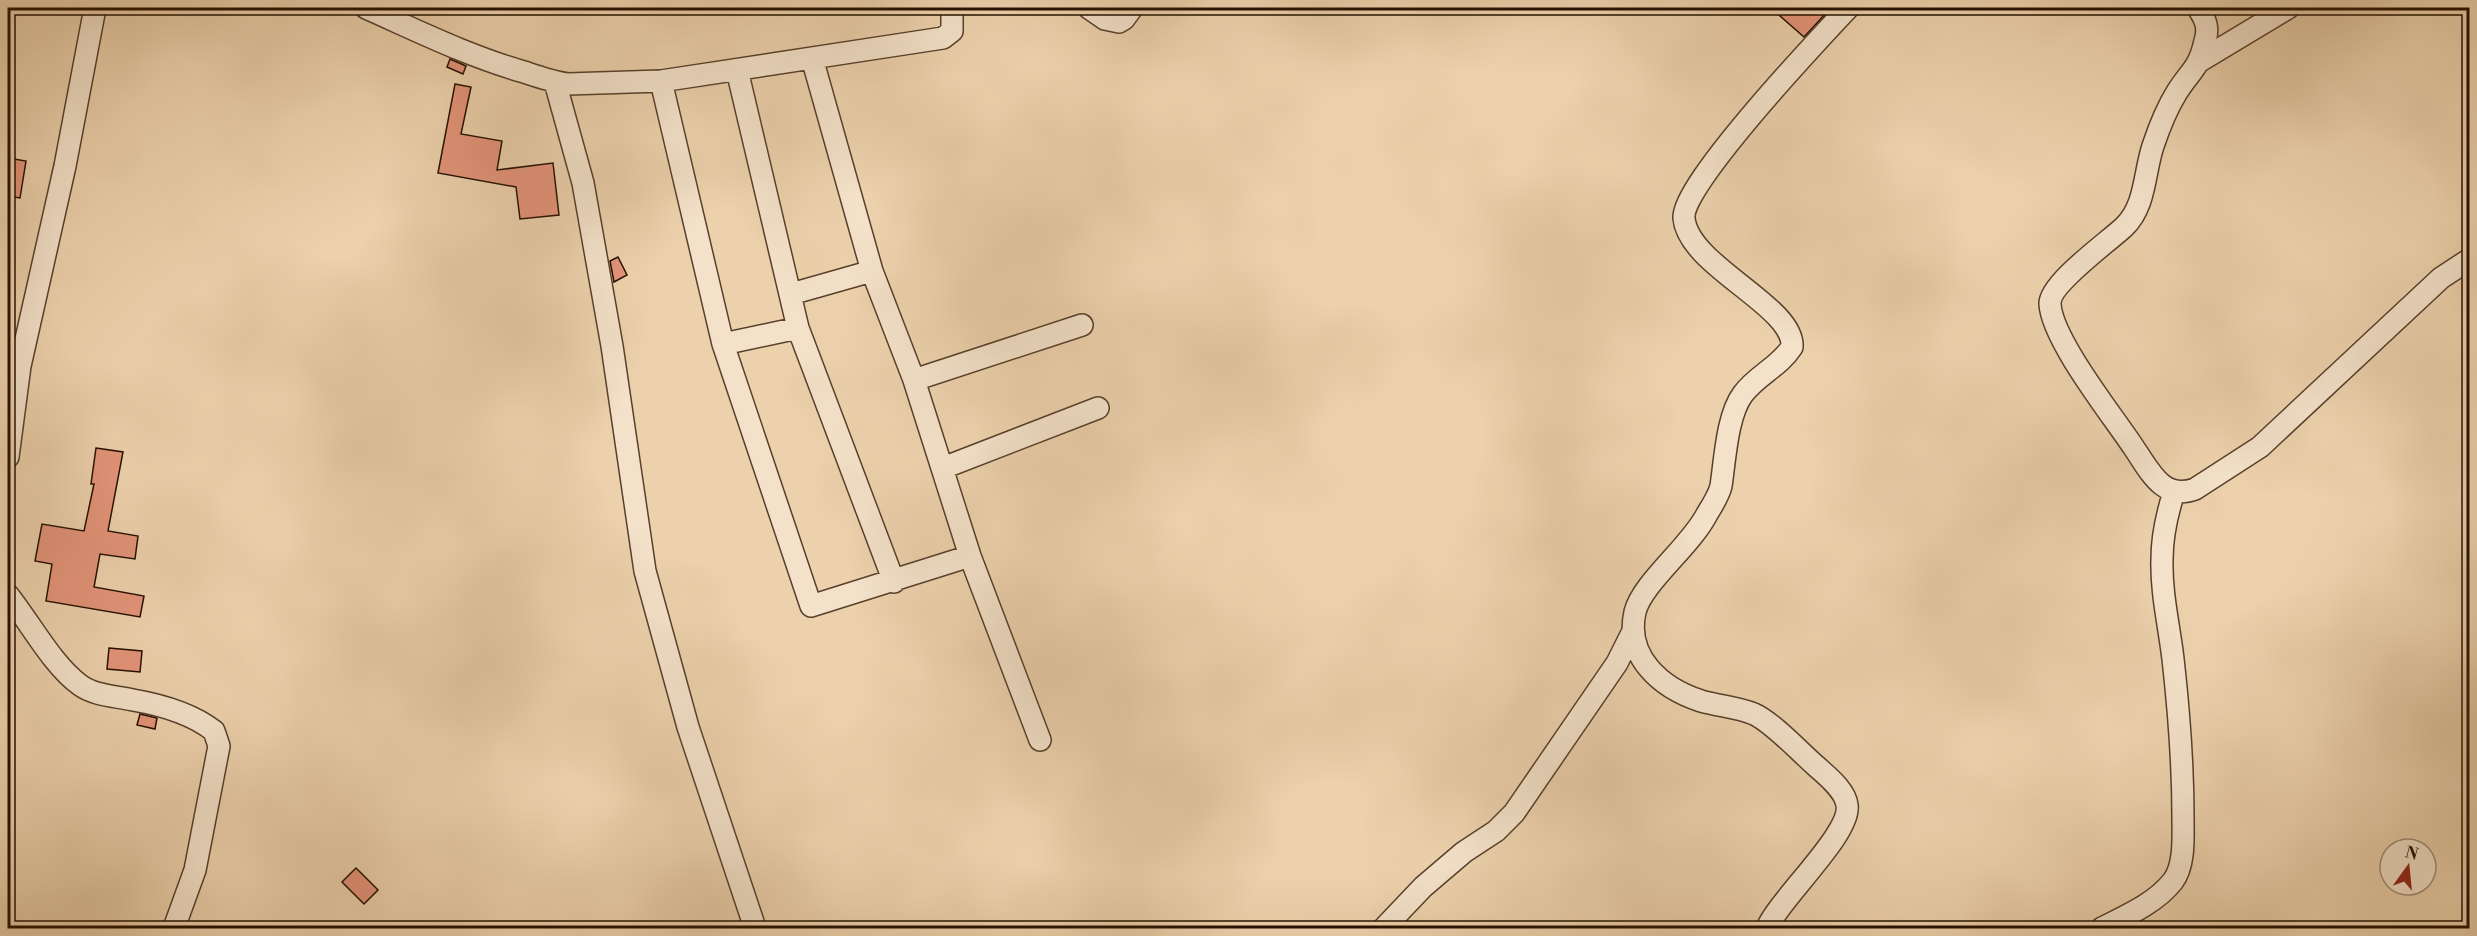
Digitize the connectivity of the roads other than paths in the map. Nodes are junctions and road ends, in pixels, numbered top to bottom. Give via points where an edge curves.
1 (95, 8) edge
2 (366, 8) edge
3 (952, 8) edge
4 (1089, 8) edge
5 (1132, 8) edge
6 (1848, 8) edge
7 (2198, 8) edge
8 (2288, 8) edge
9 (812, 58) junction
10 (2200, 61) junction
11 (737, 70) junction
12 (661, 81) junction
13 (555, 82) junction
14 (2469, 259) edge
15 (872, 271) junction
16 (790, 294) junction
17 (1082, 325) dead end
18 (798, 328) junction
19 (723, 344) junction
20 (14, 364) edge
21 (914, 380) junction
22 (1098, 408) dead end
23 (8, 457) edge
24 (943, 468) junction
25 (2174, 492) junction
26 (970, 556) junction
27 (894, 582) junction
28 (8, 595) edge
29 (1633, 631) junction
30 (1040, 740) dead end
31 (174, 928) edge
32 (755, 928) edge
33 (1384, 928) edge
34 (1767, 928) edge
35 (2102, 928) edge

1 - 20 street via 65,166
2 - 13 street via 444,44
3 - 9 street via 952,31 943,38
4 - 5 street via 1105,19 1119,22
6 - 29 street via 1770,92 1686,205 1686,228 1701,250 1742,289 1773,311 1793,339 1792,347 1779,363 1743,394 1725,451 1720,488 1688,543 1646,589 1635,611
7 - 10 street via 2208,28
8 - 10 street
9 - 11 street
9 - 15 street
10 - 25 street via 2162,123 2142,195 2130,221 2063,278 2050,300 2058,333 2105,407 2150,473
11 - 12 street
11 - 16 street
12 - 13 street
12 - 19 street
13 - 32 street via 585,194 645,571 688,727
14 - 25 street via 2441,278 2260,447 2195,489
15 - 16 street
15 - 21 street
16 - 18 street
17 - 21 street
18 - 19 street
18 - 27 street
19 - 27 street via 812,606
20 - 23 street
21 - 24 street
22 - 24 street
24 - 26 street
25 - 35 street via 2166,518 2162,558 2181,731 2181,861 2175,879 2162,893
26 - 27 street
26 - 30 street
28 - 31 street via 64,670 81,686 186,714 214,731 219,746 195,870
29 - 33 street via 1617,663 1514,813 1423,887
29 - 34 street via 1636,650 1647,669 1699,700 1755,714 1820,770 1845,798 1846,818 1836,836

